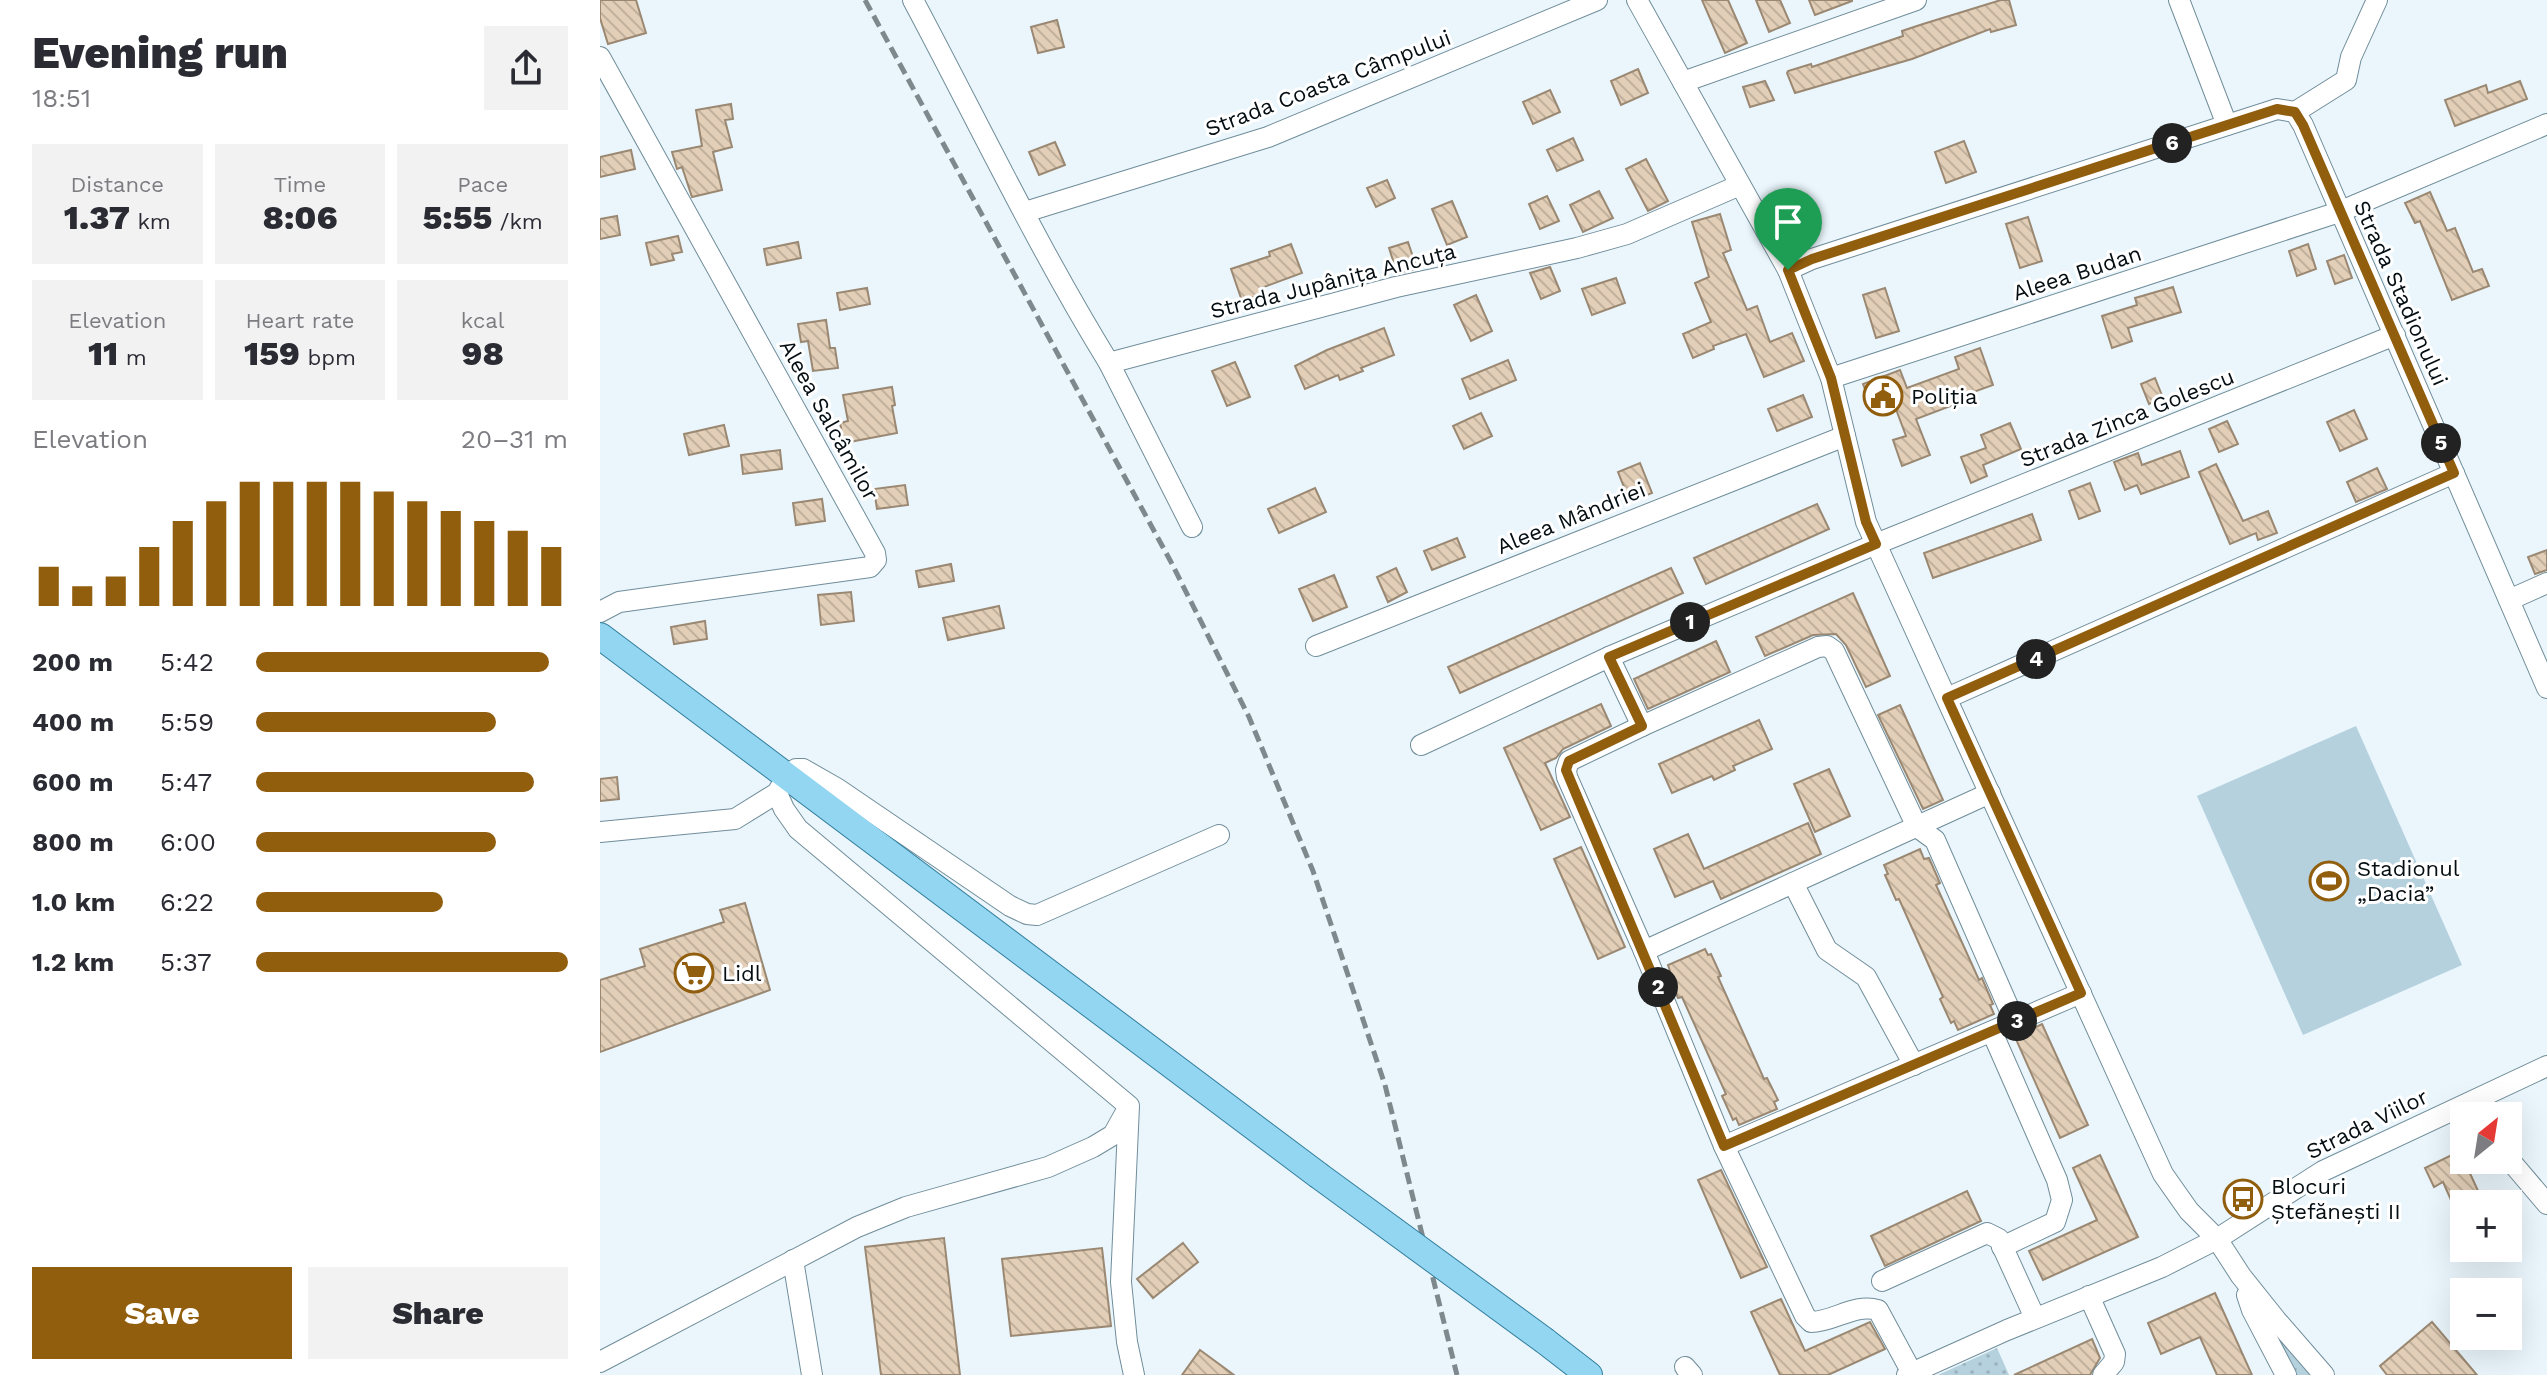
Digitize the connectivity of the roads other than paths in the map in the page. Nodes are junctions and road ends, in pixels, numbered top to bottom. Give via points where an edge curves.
1 (913, 0) edge
2 (1597, 0) edge
3 (1916, 0) edge
4 (2179, 0) edge
5 (2377, 0) edge
6 (1645, 2) edge
7 (600, 57) edge
8 (1683, 82) junction
9 (2295, 112) junction
10 (2547, 124) edge
11 (2227, 125) junction
12 (1740, 185) junction
13 (1025, 212) junction
14 (2339, 212) junction
15 (1788, 270) junction
16 (2395, 335) junction
17 (1109, 363) junction
18 (1831, 378) junction
19 (1845, 436) junction
20 (2454, 473) junction
21 (1192, 527) dead end
22 (1876, 544) junction
23 (2547, 583) edge
24 (2509, 600) junction
25 (600, 612) edge
26 (600, 636) edge
27 (1316, 646) dead end
28 (1609, 657) junction
29 (2547, 688) edge
30 (1947, 698) junction
31 (1642, 726) junction
32 (1421, 745) dead end
33 (782, 784) junction
34 (1990, 793) junction
35 (1917, 827) junction
36 (600, 832) edge
37 (1219, 835) dead end
38 (1793, 883) junction
39 (1644, 951) junction
40 (2081, 993) junction
41 (2015, 1022) junction
42 (1992, 1032) junction
43 (1914, 1065) junction
44 (2547, 1066) edge
45 (2482, 1102) edge
46 (1129, 1106) junction
47 (2450, 1117) edge
48 (1724, 1146) junction
49 (2522, 1174) edge
50 (2547, 1204) edge
51 (2217, 1239) junction
52 (2002, 1247) junction
53 (793, 1260) junction
54 (2241, 1276) junction
55 (1882, 1281) dead end
56 (2089, 1296) junction
57 (2035, 1318) junction
58 (600, 1362) edge
59 (1910, 1374) edge
60 (812, 1375) edge
61 (1134, 1375) edge
62 (1589, 1375) edge
63 (2103, 1375) edge
64 (2286, 1375) edge
65 (2324, 1375) edge

1 - 13 street
2 - 13 street, Strada Coasta Câmpului via 1268,137
3 - 8 street
4 - 11 street
5 - 9 street via 2346,80
6 - 8 street
7 - 25 street, Aleea Salcâmilor via 876,560 870,567 619,602
8 - 12 street
9 - 11 street via 2277,109
9 - 14 street, Strada Stadionului
10 - 14 street, Aleea Budan
11 - 15 street
12 - 15 street
12 - 17 street, Strada Jupânița Ancuța via 1627,234 1396,287
13 - 17 street via 1054,273
14 - 16 street, Strada Stadionului
14 - 18 street, Aleea Budan
15 - 18 street
16 - 20 street, Strada Stadionului
16 - 22 street, Strada Zinca Golescu
17 - 21 street
18 - 19 street
19 - 22 street
19 - 27 street, Aleea Mândriei
20 - 24 street
20 - 30 street
22 - 28 street
22 - 30 street
23 - 24 street
24 - 29 street
26 - 33 main road
28 - 31 street
28 - 32 street
30 - 34 street
31 - 35 street via 1827,646 1834,651
31 - 39 street via 1569,761 1566,770
33 - 36 street via 735,819
33 - 37 street via 796,769 803,769 1027,914 1037,915
33 - 46 street via 784,809 798,829
33 - 62 main road, bridge
34 - 35 street
34 - 40 street
35 - 38 street
35 - 41 street via 1935,840
38 - 39 street
38 - 43 street via 1827,950 1866,977
39 - 48 street
40 - 41 street
40 - 51 street via 2163,1174
41 - 42 street
42 - 43 street
42 - 52 street via 2062,1200 2055,1222
43 - 48 street
44 - 45 street, Strada Viilor
46 - 53 street via 1113,1135 1093,1147 1048,1167 906,1207
46 - 61 street via 1121,1282
47 - 51 street, Strada Viilor via 2323,1171
48 - 59 street via 1805,1316 1821,1322 1865,1306 1878,1310
49 - 50 street
51 - 54 street
51 - 56 street
52 - 55 street via 1987,1233
52 - 57 street
53 - 58 street
53 - 60 street
54 - 64 street via 2252,1310
54 - 65 street
56 - 57 street
56 - 63 street via 2115,1354
57 - 59 street

